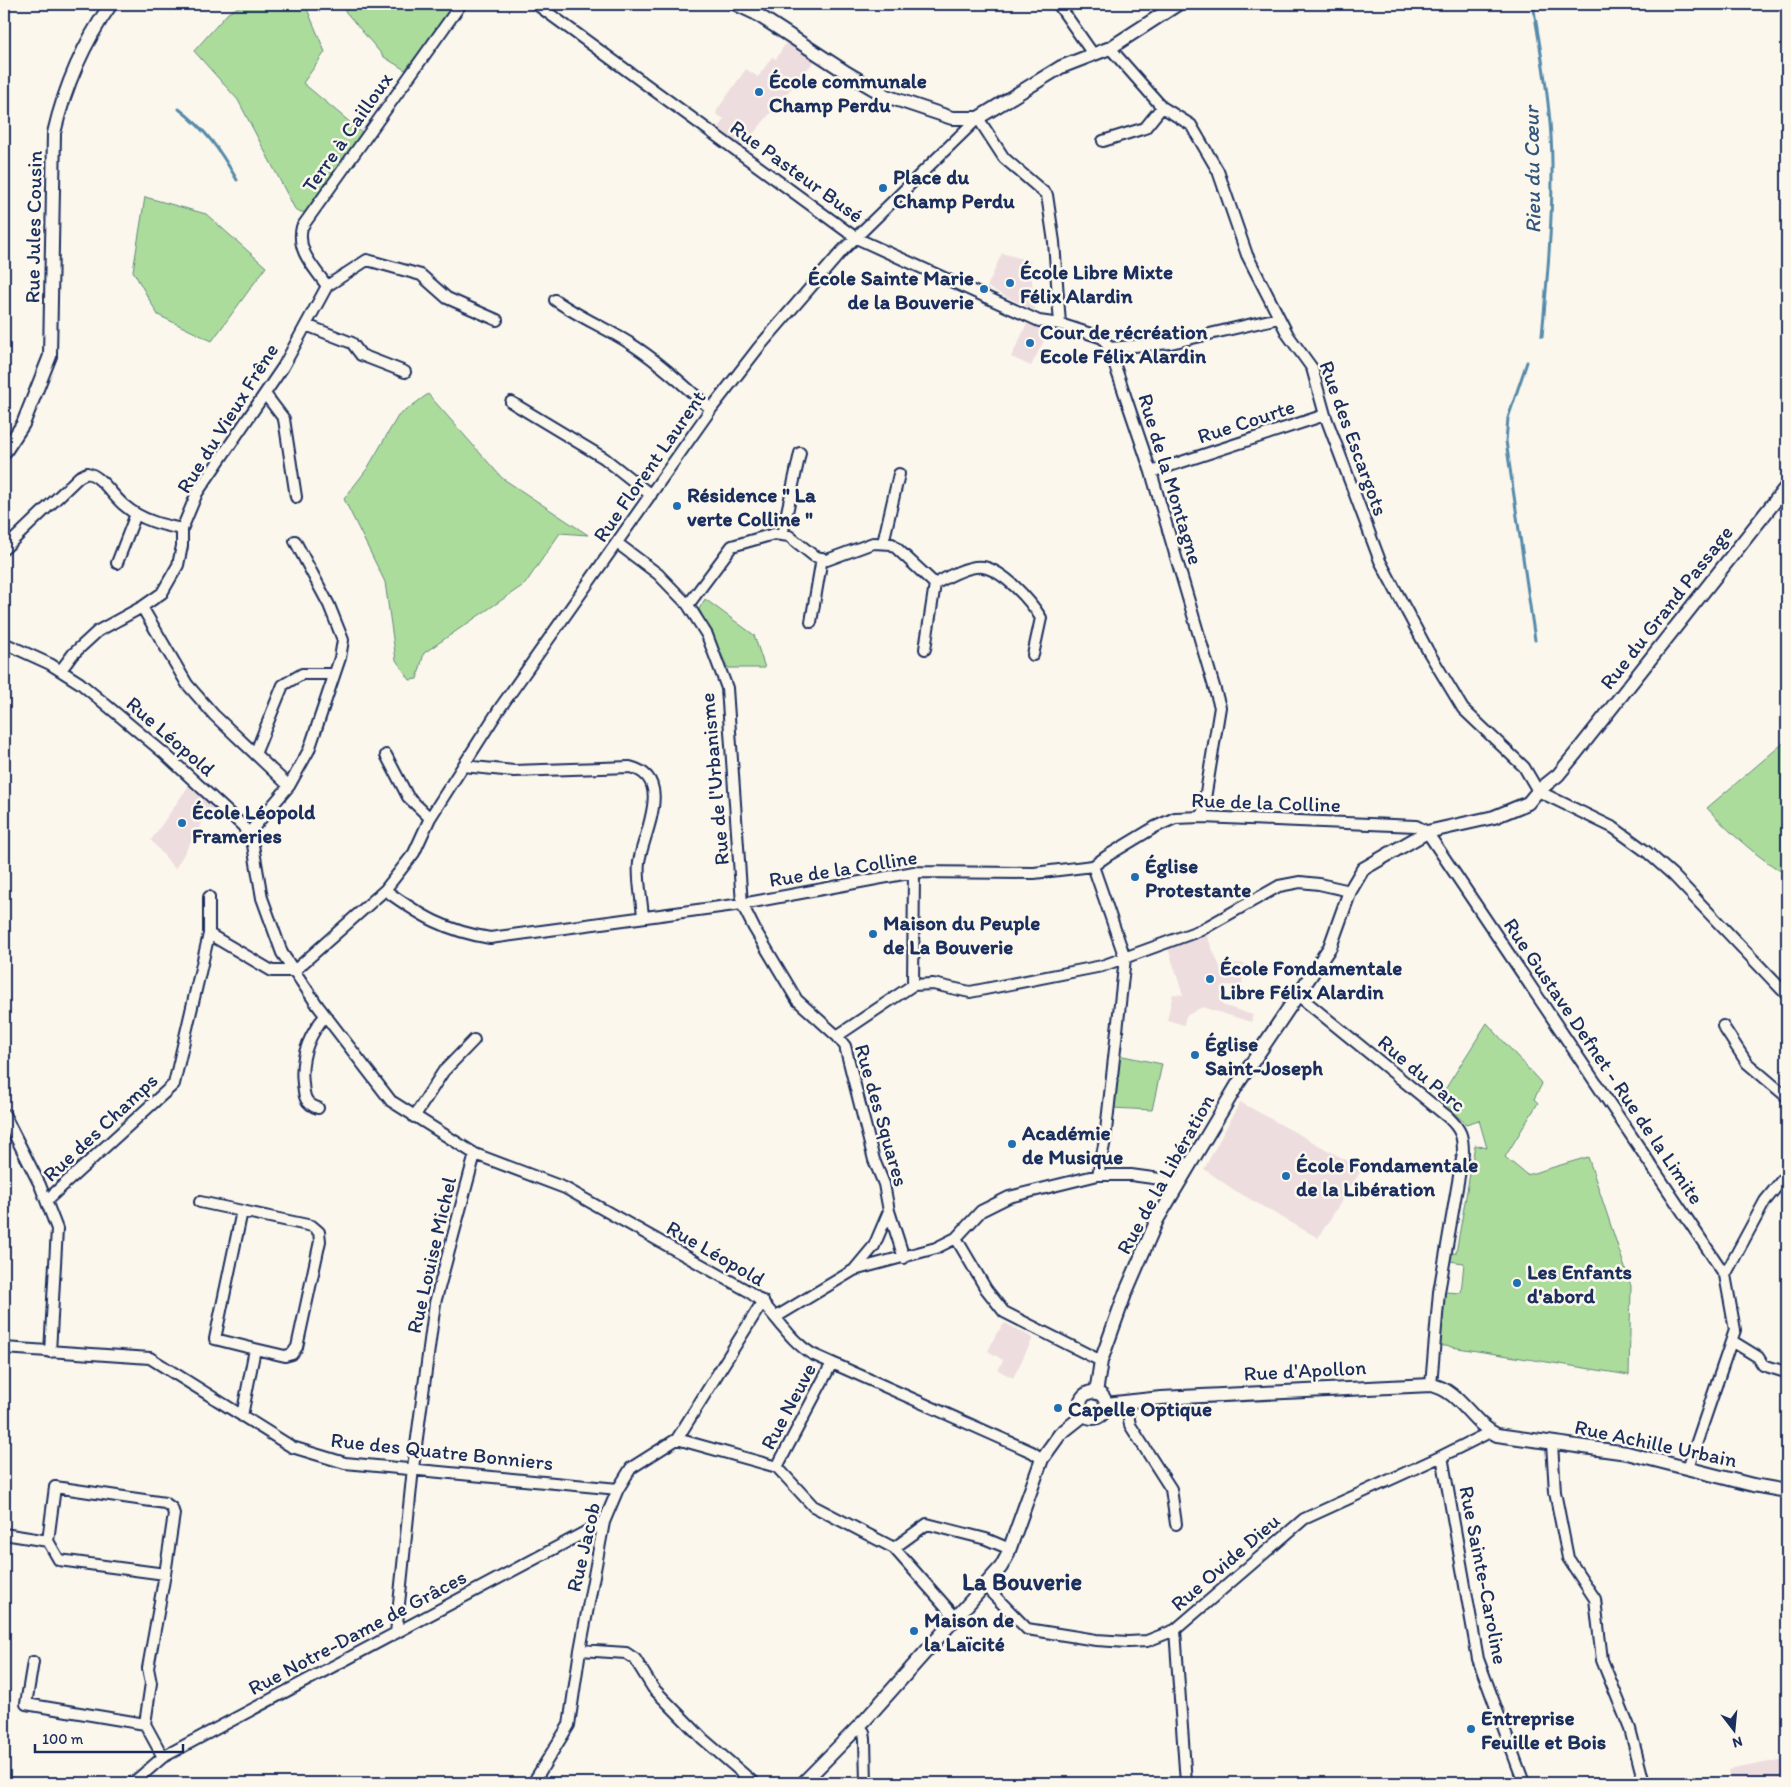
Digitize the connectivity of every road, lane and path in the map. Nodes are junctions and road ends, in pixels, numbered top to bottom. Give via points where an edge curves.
1 (111, 4) edge
2 (461, 4) edge
3 (536, 4) edge
4 (736, 4) edge
5 (1058, 4) edge
6 (1178, 4) edge
7 (1110, 48) junction
8 (1092, 54) junction
9 (1162, 107) junction
10 (978, 118) junction
11 (1103, 141) dead end
12 (856, 238) junction
13 (327, 286) junction
14 (555, 300) dead end
15 (1278, 318) junction
16 (497, 320) dead end
17 (1060, 324) junction
18 (306, 325) junction
19 (1109, 348) junction
20 (405, 372) dead end
21 (265, 394) junction
22 (511, 402) dead end
23 (711, 410) junction
24 (1325, 415) junction
25 (4, 453) edge
26 (800, 453) dead end
27 (1151, 472) junction
28 (899, 474) dead end
29 (1787, 486) edge
30 (651, 495) junction
31 (296, 497) dead end
32 (136, 514) junction
33 (182, 529) junction
34 (782, 535) junction
35 (295, 541) dead end
36 (617, 543) junction
37 (883, 543) junction
38 (4, 549) edge
39 (822, 558) junction
40 (116, 563) dead end
41 (935, 584) junction
42 (688, 605) junction
43 (142, 607) junction
44 (812, 622) dead end
45 (4, 643) edge
46 (925, 649) dead end
47 (1033, 655) dead end
48 (61, 670) junction
49 (334, 674) junction
50 (255, 754) junction
51 (386, 755) dead end
52 (463, 766) junction
53 (289, 786) junction
54 (1538, 791) junction
55 (1202, 817) junction
56 (430, 818) junction
57 (1427, 832) junction
58 (248, 834) junction
59 (1093, 866) junction
60 (914, 872) junction
61 (385, 890) junction
62 (1350, 890) junction
63 (209, 897) dead end
64 (742, 904) junction
65 (643, 917) junction
66 (208, 934) junction
67 (1125, 958) junction
68 (294, 971) junction
69 (913, 985) junction
70 (1787, 995) edge
71 (1299, 996) junction
72 (325, 1016) junction
73 (1723, 1026) dead end
74 (837, 1036) junction
75 (474, 1040) dead end
76 (1787, 1097) edge
77 (318, 1108) dead end
78 (4, 1114) edge
79 (414, 1117) junction
80 (475, 1154) junction
81 (1787, 1174) edge
82 (1098, 1175) junction
83 (1176, 1187) junction
84 (47, 1200) junction
85 (200, 1202) dead end
86 (242, 1211) junction
87 (889, 1211) junction
88 (956, 1238) junction
89 (904, 1258) junction
90 (854, 1270) junction
91 (1725, 1275) junction
92 (763, 1301) junction
93 (776, 1317) junction
94 (1732, 1341) junction
95 (4, 1348) edge
96 (255, 1348) junction
97 (50, 1352) junction
98 (1101, 1361) junction
99 (832, 1363) junction
100 (1787, 1370) edge
101 (1431, 1385) junction
102 (1096, 1393) junction
103 (1126, 1402) junction
104 (1106, 1404) junction
105 (1084, 1415) junction
106 (242, 1416) junction
107 (1490, 1432) junction
108 (677, 1439) junction
109 (1552, 1443) junction
110 (1442, 1456) junction
111 (1042, 1459) junction
112 (777, 1467) junction
113 (413, 1468) junction
114 (1688, 1468) junction
115 (618, 1489) junction
116 (1786, 1490) edge
117 (604, 1522) junction
118 (1176, 1524) dead end
119 (4, 1534) edge
120 (48, 1541) junction
121 (894, 1548) junction
122 (1010, 1550) junction
123 (165, 1574) junction
124 (985, 1586) junction
125 (956, 1618) junction
126 (1175, 1630) junction
127 (396, 1633) junction
128 (580, 1650) junction
129 (33, 1662) dead end
130 (145, 1724) junction
131 (859, 1726) junction
132 (163, 1757) junction
133 (133, 1783) edge
134 (533, 1783) edge
135 (754, 1783) edge
136 (803, 1783) edge
137 (866, 1783) edge
138 (1186, 1783) edge
139 (1524, 1783) edge
140 (1644, 1783) edge

1 - 25 street, Rue Jules Cousin via 93,29 60,106 54,133 50,356 23,424
2 - 13 street, Terre à Cailloux via 302,227 299,237 301,249
3 - 12 street, Rue Pasteur Busé
4 - 10 street via 755,12 886,96 952,118
5 - 8 street
6 - 7 street
7 - 8 street
7 - 9 street, Rue des Escargots
8 - 10 street via 1061,66
9 - 11 street via 1145,128
9 - 15 street, Rue des Escargots via 1191,125 1218,171 1247,255
10 - 12 street
10 - 17 street via 1004,158 1047,195
12 - 17 street, Rue Pasteur Busé via 1039,320
12 - 23 street, Rue Florent Laurent via 759,347
13 - 16 street via 366,260 421,275 447,298
13 - 18 street, Rue du Vieux Frêne
14 - 23 street via 652,359
15 - 19 street via 1170,343
15 - 24 street, Rue des Escargots via 1312,368
17 - 19 street via 1103,338
18 - 20 street via 352,343 361,355
18 - 21 street, Rue du Vieux Frêne
19 - 27 street, Rue de la Montagne
21 - 31 street via 284,419
21 - 33 street, Rue du Vieux Frêne via 198,493
22 - 30 street via 604,458
23 - 30 street, Rue Florent Laurent
24 - 27 street, Rue Courte
24 - 54 street, Rue des Escargots via 1380,561 1428,651 1464,709 1524,767
26 - 34 street
27 - 55 street, Rue de la Montagne via 1220,707
28 - 37 street
29 - 54 street, Rue du Grand Passage via 1576,753 1558,775
30 - 36 street, Rue Florent Laurent
32 - 33 street
32 - 38 street via 121,504 90,473 79,476
32 - 40 street
33 - 43 street, Rue du Vieux Frêne via 178,565 171,579 162,593
34 - 39 street via 789,536 814,556
34 - 42 street via 774,534 732,546
35 - 49 street via 343,640
36 - 42 street, Rue de l'Urbanisme via 658,574
36 - 52 street, Rue Florent Laurent
37 - 39 street via 873,543 827,560
37 - 41 street via 892,544
39 - 44 street
41 - 46 street
41 - 47 street via 970,568 983,567 1003,577 1031,602 1041,618
42 - 64 street, Rue de l'Urbanisme via 707,635 727,688
43 - 48 street, Rue du Vieux Frêne via 98,631 72,654
43 - 50 street via 187,684
45 - 48 street, Rue Léopold
48 - 58 street, Rue Léopold via 165,754 239,821
49 - 50 street via 302,674 283,685
49 - 53 street via 308,750
50 - 53 street
51 - 56 street via 408,797
52 - 56 street, Rue Florent Laurent
52 - 65 street via 514,771 630,767 650,777 654,801 639,863
53 - 58 street
54 - 57 street via 1528,803 1494,817
54 - 70 street via 1614,828 1647,852
55 - 57 street, Rue de la Colline via 1416,826
55 - 59 street, Rue de la Colline via 1175,818
56 - 61 street, Rue Florent Laurent via 414,853
57 - 62 street, Rue de la Libération via 1363,869
57 - 91 street, Rue Gustave Defnet - Rue de la Limite
58 - 68 street, Rue Léopold via 253,844 261,895 270,925
59 - 60 street, Rue de la Colline via 1034,873
59 - 67 street
60 - 64 street, Rue de la Colline
60 - 69 street
61 - 65 street, Rue de la Colline via 443,927 490,938
61 - 68 street, Rue Florent Laurent
62 - 67 street via 1300,882 1280,886 1201,930
62 - 71 street, Rue de la Libération via 1330,947
63 - 66 street, Rue des Champs
64 - 65 street, Rue de la Colline
64 - 74 street, Rue des Squares via 797,1000
66 - 68 street via 272,971
66 - 84 street, Rue des Champs via 174,1084
67 - 69 street via 1102,966 970,992 933,984
67 - 82 street via 1105,1140
68 - 72 street, Rue Léopold
69 - 74 street
71 - 83 street, Rue de la Libération via 1244,1074
71 - 101 street, Rue du Parc via 1460,1129 1463,1137 1435,1324
72 - 77 street via 307,1043 301,1068 304,1098
72 - 79 street, Rue Léopold via 382,1092
73 - 76 street via 1747,1063
74 - 87 street, Rue des Squares via 845,1046
75 - 79 street via 443,1072
78 - 84 street
79 - 80 street, Rue Léopold
80 - 92 street, Rue Léopold via 574,1193
80 - 113 street, Rue Louise Michel via 435,1303
81 - 91 street via 1765,1201
82 - 83 street via 1131,1175 1160,1180
82 - 88 street via 1009,1197 981,1211
83 - 98 street, Rue de la Libération via 1141,1254
84 - 97 street via 58,1236
85 - 86 street
86 - 96 street via 215,1339
86 - 96 street via 312,1226 319,1232 320,1241 297,1347 292,1354 285,1356
87 - 89 street
87 - 90 street, Rue des Squares via 874,1246
88 - 89 street
88 - 98 street via 986,1289 1004,1312
89 - 90 street
90 - 93 street, Rue des Squares
91 - 94 street, Rue Gustave Defnet - Rue de la Limite via 1734,1318
92 - 93 street, Rue Léopold
92 - 108 street, Rue Jacob
93 - 99 street, Rue Léopold via 798,1345
94 - 100 street via 1758,1357 1763,1366
94 - 114 street, Rue Gustave Defnet - Rue de la Limite
95 - 97 street, Rue des Quatre Bonniers
96 - 106 street
97 - 106 street, Rue des Quatre Bonniers via 150,1358
98 - 102 street, Rue de la Libération
99 - 111 street, Rue Léopold
99 - 112 street, Rue Neuve
101 - 103 street, Rue d'Apollon
101 - 107 street, Rue d'Apollon via 1451,1394
102 - 104 street
102 - 105 street via 1087,1394 1082,1399 1080,1407
103 - 104 street, Rue d'Apollon
103 - 118 street via 1130,1425 1171,1489
104 - 105 street via 1099,1417
105 - 111 street via 1060,1434
106 - 113 street, Rue des Quatre Bonniers via 292,1447 317,1456 345,1463
107 - 109 street, Rue Achille Urbain via 1503,1437
107 - 110 street, Rue Ovide Dieu
108 - 112 street
108 - 115 street, Rue Jacob via 631,1468
109 - 114 street, Rue Achille Urbain via 1610,1450
109 - 140 street via 1555,1492 1568,1558 1595,1598 1602,1660 1630,1729
110 - 126 street, Rue Ovide Dieu via 1304,1519
110 - 139 street, Rue Sainte-Caroline via 1478,1660
111 - 122 street
112 - 121 street via 813,1506
113 - 115 street, Rue des Quatre Bonniers
113 - 127 street, Rue Louise Michel
114 - 116 street, Rue Achille Urbain
115 - 117 street, Rue Jacob
117 - 127 street, Rue Notre-Dame de Grâces
117 - 128 street, Rue Jacob
119 - 120 street
120 - 123 street via 59,1560
120 - 123 street via 55,1487 165,1503 174,1514
121 - 122 street via 928,1524 986,1539
121 - 125 street
122 - 124 street
123 - 130 street via 148,1668 151,1683
124 - 125 street
124 - 126 street, Rue Ovide Dieu via 1027,1629 1128,1642 1160,1637
125 - 131 street
126 - 138 street
127 - 132 street, Rue Notre-Dame de Grâces
128 - 134 street, Rue Jacob via 569,1725
128 - 135 street via 626,1654 635,1659 653,1688 703,1739
129 - 130 street via 26,1704
130 - 132 street
131 - 136 street
131 - 137 street via 865,1739
132 - 133 street, Rue Notre-Dame de Grâces

